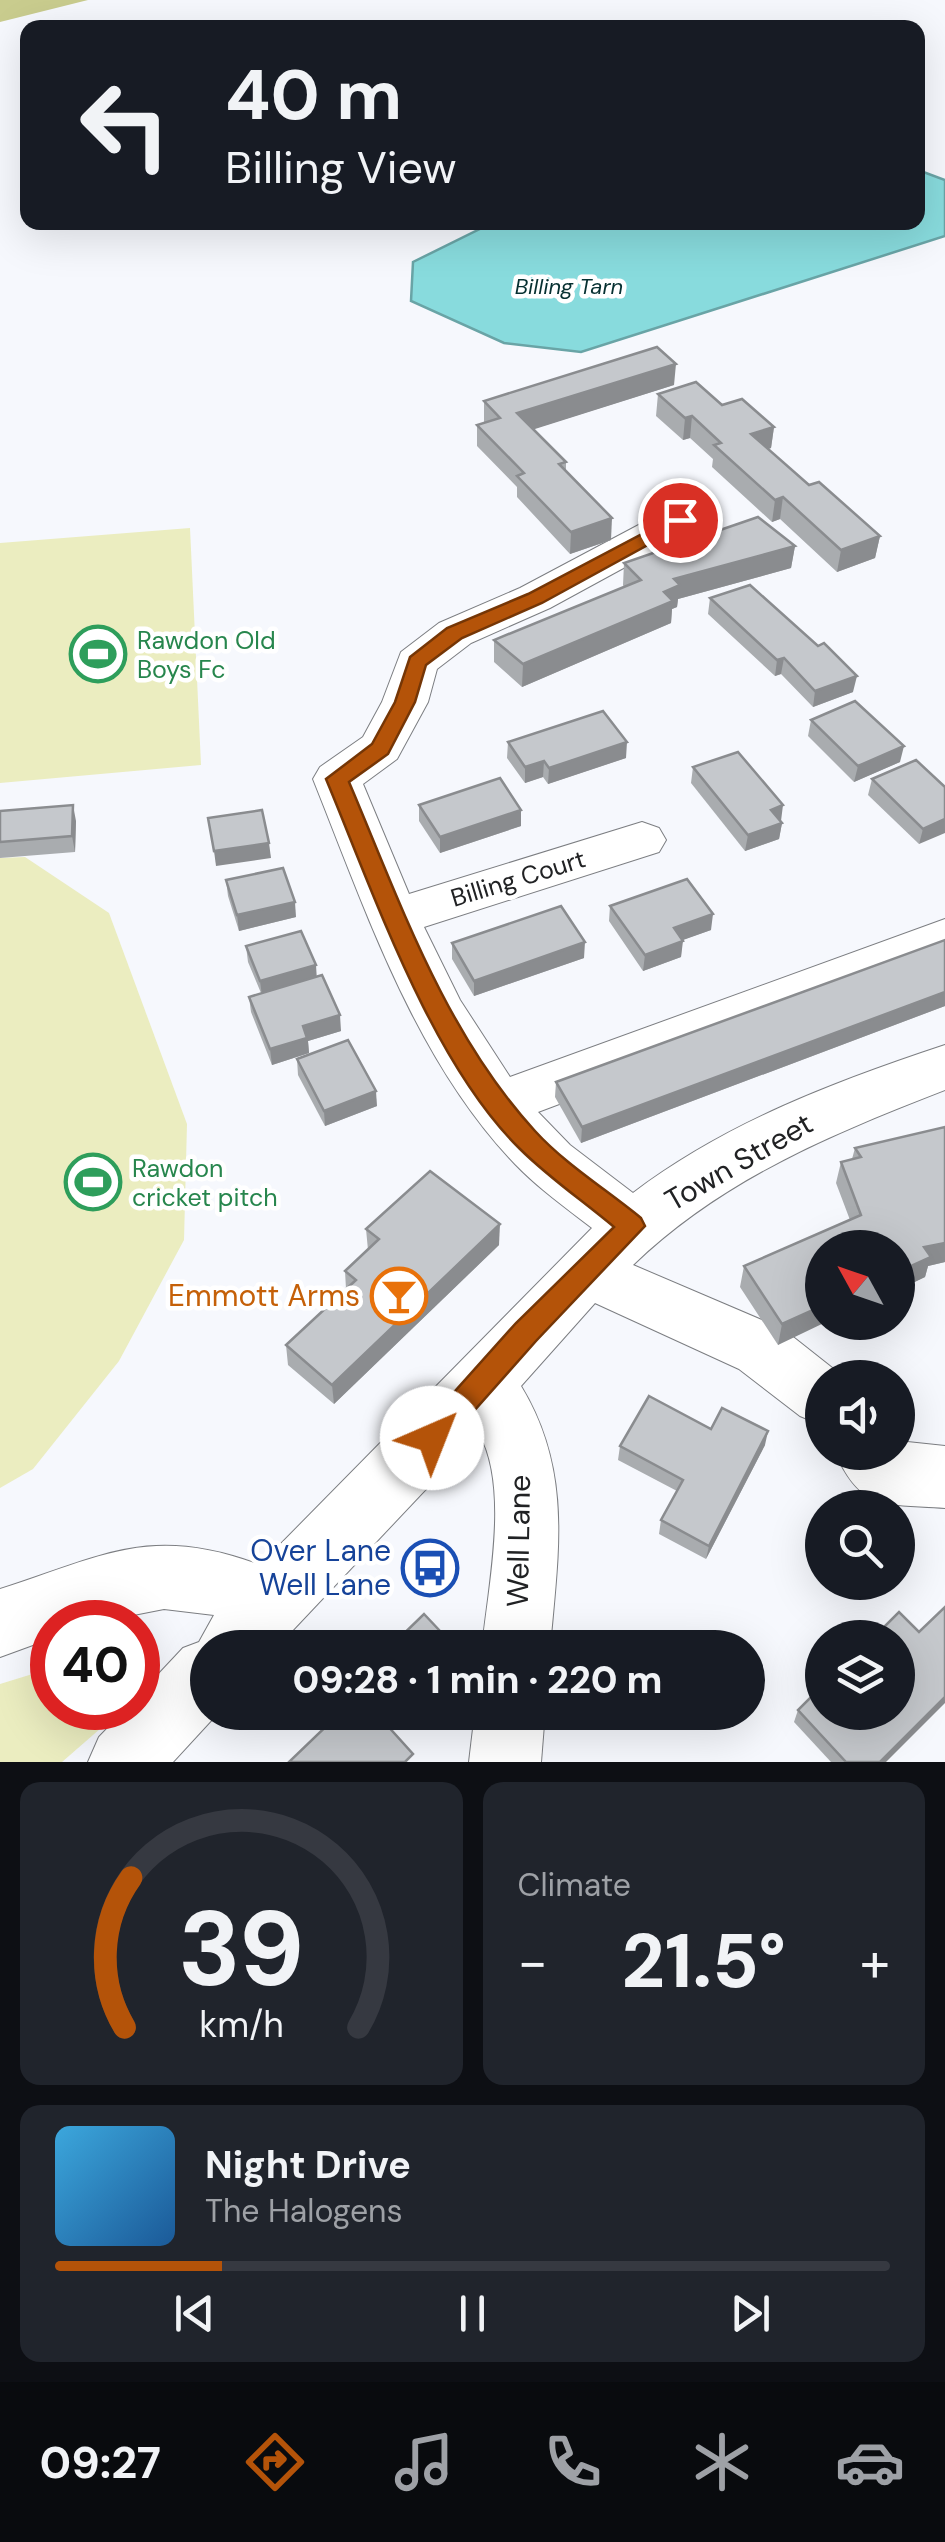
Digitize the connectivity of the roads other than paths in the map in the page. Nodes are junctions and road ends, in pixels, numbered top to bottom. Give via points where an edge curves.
1 (680, 520) dead end
2 (642, 840) dead end
3 (394, 917) junction
4 (945, 938) edge
5 (945, 1067) edge
6 (499, 1104) junction
7 (632, 1226) junction
8 (585, 1271) junction
9 (484, 1382) junction
10 (805, 1383) edge
11 (880, 1470) edge
12 (945, 1477) edge
13 (0, 1623) edge
14 (250, 1625) edge
15 (517, 1630) edge
16 (190, 1692) edge
17 (508, 1730) edge
18 (124, 1762) edge
19 (505, 1762) edge

1 - 3 street via 454,633 417,662 380,748 337,779
2 - 3 street, Billing Court
3 - 6 street via 459,1053
4 - 6 street
5 - 7 street, Town Street via 825,1113 692,1182
6 - 7 street via 527,1140
7 - 8 street, Town Street
8 - 9 street, Town Street
8 - 10 street via 761,1349
9 - 14 street, Town Street
9 - 15 street, Well Lane via 523,1471
11 - 12 street
13 - 14 street via 124,1584 189,1577
16 - 18 street
17 - 19 street

